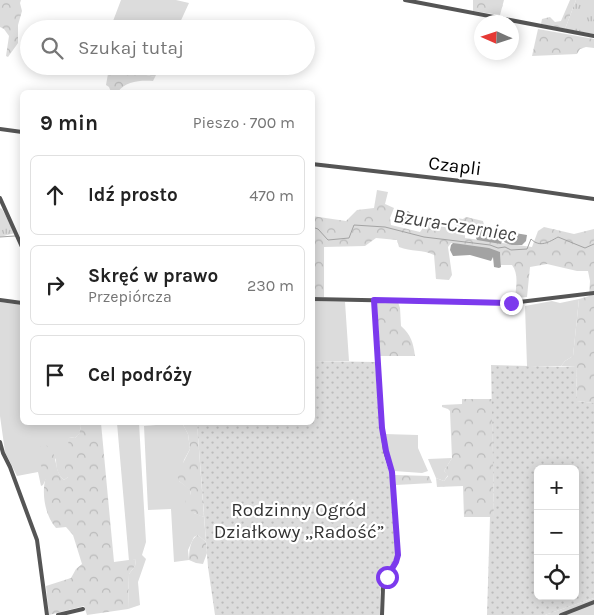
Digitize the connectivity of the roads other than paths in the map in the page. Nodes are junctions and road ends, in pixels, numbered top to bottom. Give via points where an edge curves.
1 (404, 0) edge
2 (594, 36) edge
3 (0, 129) edge
4 (20, 132) edge
5 (315, 164) edge
6 (0, 198) edge
7 (594, 199) edge
8 (20, 242) edge
9 (594, 294) edge
10 (315, 299) edge
11 (0, 300) edge
12 (374, 300) junction
13 (20, 303) edge
14 (0, 442) edge
15 (1, 454) edge
16 (594, 602) edge
17 (83, 609) dead end
18 (47, 615) edge
19 (58, 615) edge
20 (382, 615) edge
21 (561, 615) edge

1 - 2 street
3 - 4 street
5 - 7 street, Czapli
6 - 8 street
9 - 12 street via 511,303
10 - 12 street
11 - 13 street
12 - 20 street via 382,428 392,472 398,555 382,592
14 - 15 street
15 - 18 street via 10,467 37,540
16 - 21 street
17 - 19 street

